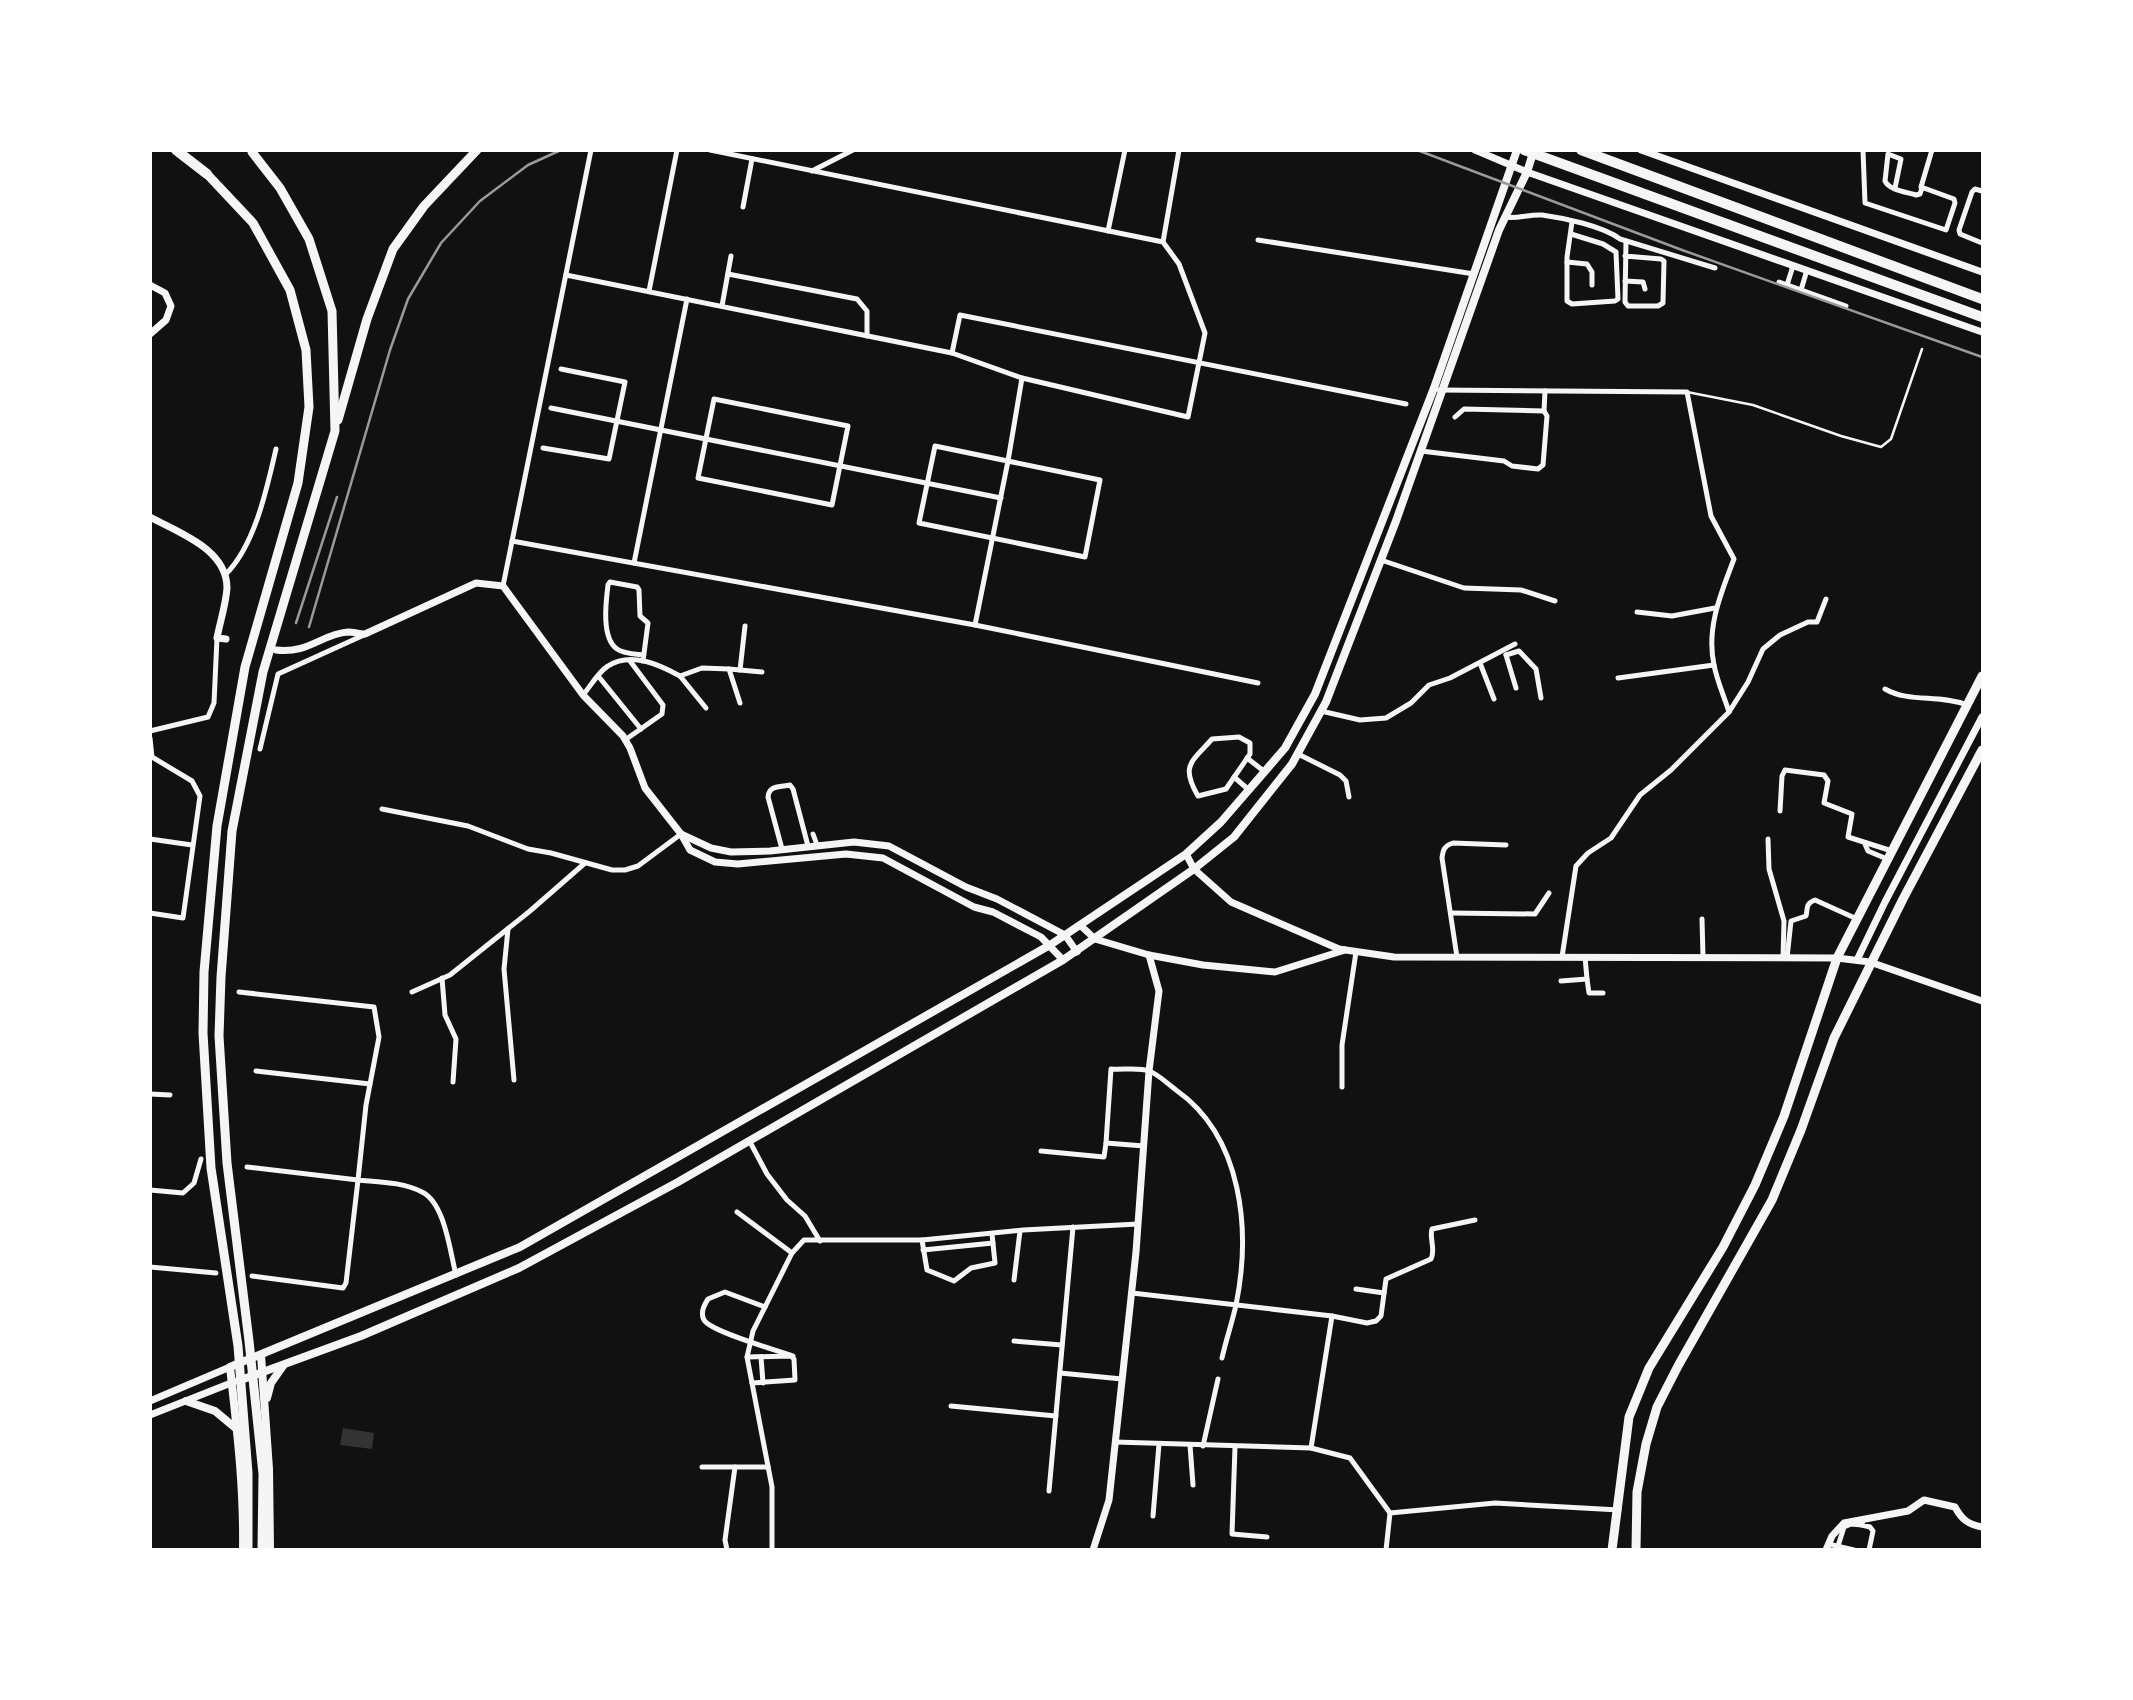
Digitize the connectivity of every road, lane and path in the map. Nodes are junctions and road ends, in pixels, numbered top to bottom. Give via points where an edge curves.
1 (176, 150) edge
2 (477, 150) edge
3 (591, 150) edge
4 (677, 150) edge
5 (710, 150) edge
6 (853, 150) edge
7 (1125, 150) edge
8 (1179, 150) edge
9 (1475, 150) edge
10 (1517, 150) edge
11 (1524, 150) edge
12 (1534, 150) edge
13 (1581, 150) edge
14 (1641, 150) edge
15 (1863, 150) edge
16 (1932, 150) edge
17 (251, 152) dead end
18 (752, 159) junction
19 (1511, 166) junction
20 (812, 171) junction
21 (1527, 172) junction
22 (207, 174) joint
23 (1895, 188) junction
24 (1922, 188) junction
25 (1983, 191) edge
26 (743, 207) dead end
27 (1504, 217) junction
28 (1572, 222) junction
29 (1108, 231) junction
30 (1570, 234) junction
31 (1258, 240) dead end
32 (1626, 241) junction
33 (1163, 242) junction
34 (1983, 243) edge
35 (731, 256) dead end
36 (1625, 256) junction
37 (1567, 262) junction
38 (1793, 266) junction
39 (1715, 268) dead end
40 (1807, 270) junction
41 (1983, 272) edge
42 (728, 274) junction
43 (1474, 274) junction
44 (566, 275) junction
45 (1625, 281) junction
46 (1779, 282) dead end
47 (150, 285) edge
48 (1592, 285) dead end
49 (1787, 285) junction
50 (1645, 289) dead end
51 (1801, 290) junction
52 (649, 292) junction
53 (687, 299) junction
54 (1983, 299) edge
55 (722, 306) junction
56 (1846, 306) dead end
57 (1983, 317) edge
58 (1983, 332) edge
59 (150, 334) edge
60 (867, 335) junction
61 (1922, 349) dead end
62 (952, 353) junction
63 (1199, 363) junction
64 (561, 369) dead end
65 (1022, 378) junction
66 (1438, 389) junction
67 (1545, 391) junction
68 (1686, 392) junction
69 (1406, 404) dead end
70 (551, 408) dead end
71 (1544, 411) junction
72 (1455, 417) dead end
73 (617, 421) junction
74 (661, 430) junction
75 (335, 431) junction
76 (706, 439) junction
77 (543, 448) dead end
78 (276, 449) dead end
79 (1420, 451) junction
80 (1008, 461) junction
81 (840, 466) junction
82 (927, 483) junction
83 (1001, 498) junction
84 (150, 516) edge
85 (993, 538) junction
86 (512, 541) junction
87 (1381, 560) junction
88 (634, 562) junction
89 (226, 574) junction
90 (503, 586) junction
91 (1826, 599) dead end
92 (1555, 601) dead end
93 (1715, 608) junction
94 (1637, 612) dead end
95 (975, 625) junction
96 (745, 626) dead end
97 (365, 634) junction
98 (221, 638) joint
99 (276, 650) dead end
100 (1509, 650) junction
101 (644, 658) junction
102 (630, 661) junction
103 (1480, 663) junction
104 (1714, 665) junction
105 (729, 669) junction
106 (740, 670) junction
107 (762, 672) dead end
108 (680, 676) junction
109 (1983, 676) edge
110 (598, 677) junction
111 (1618, 678) dead end
112 (1258, 683) dead end
113 (1516, 688) dead end
114 (1885, 689) dead end
115 (583, 695) junction
116 (1541, 698) dead end
117 (1494, 699) dead end
118 (740, 704) dead end
119 (1967, 705) junction
120 (706, 708) dead end
121 (1321, 711) junction
122 (1729, 712) junction
123 (1983, 717) edge
124 (641, 729) junction
125 (150, 731) edge
126 (150, 738) edge
127 (625, 740) junction
128 (260, 750) dead end
129 (1983, 750) edge
130 (1298, 754) junction
131 (1247, 758) junction
132 (1265, 772) junction
133 (1234, 777) junction
134 (1249, 790) junction
135 (1349, 797) dead end
136 (382, 810) dead end
137 (1780, 811) dead end
138 (681, 834) junction
139 (813, 834) dead end
140 (150, 839) edge
141 (1768, 839) dead end
142 (877, 843) junction
143 (192, 845) junction
144 (1506, 845) dead end
145 (812, 846) junction
146 (795, 848) junction
147 (782, 849) junction
148 (770, 851) junction
149 (905, 854) junction
150 (1186, 854) junction
151 (1889, 855) junction
152 (872, 856) junction
153 (796, 858) junction
154 (772, 860) junction
155 (585, 863) junction
156 (900, 866) junction
157 (1194, 869) junction
158 (1549, 893) dead end
159 (150, 913) edge
160 (1451, 914) junction
161 (1702, 919) dead end
162 (1857, 919) junction
163 (1080, 925) junction
164 (508, 929) junction
165 (1065, 934) junction
166 (1095, 939) junction
167 (1050, 945) junction
168 (1346, 950) junction
169 (1356, 951) junction
170 (1077, 952) junction
171 (1149, 954) junction
172 (1457, 957) junction
173 (1562, 957) junction
174 (1585, 957) junction
175 (1703, 957) junction
176 (1785, 958) junction
177 (1837, 958) junction
178 (1063, 960) junction
179 (1857, 960) junction
180 (1870, 962) junction
181 (442, 978) junction
182 (1587, 979) junction
183 (1561, 981) dead end
184 (239, 992) dead end
185 (412, 992) dead end
186 (1603, 993) dead end
187 (1983, 1001) edge
188 (256, 1071) dead end
189 (1149, 1071) junction
190 (514, 1080) dead end
191 (453, 1082) dead end
192 (369, 1084) junction
193 (1342, 1087) dead end
194 (150, 1094) edge
195 (170, 1095) dead end
196 (750, 1142) junction
197 (1106, 1143) junction
198 (1144, 1146) junction
199 (1041, 1151) dead end
200 (201, 1159) dead end
201 (247, 1167) dead end
202 (358, 1180) junction
203 (150, 1190) edge
204 (737, 1212) dead end
205 (1475, 1220) dead end
206 (1138, 1224) junction
207 (1073, 1227) junction
208 (1020, 1231) junction
209 (992, 1234) junction
210 (959, 1237) junction
211 (922, 1240) junction
212 (820, 1241) junction
213 (993, 1243) junction
214 (960, 1247) junction
215 (514, 1250) junction
216 (923, 1250) junction
217 (792, 1254) junction
218 (521, 1266) junction
219 (150, 1267) edge
220 (216, 1273) dead end
221 (456, 1275) junction
222 (252, 1276) dead end
223 (1014, 1280) dead end
224 (1356, 1289) dead end
225 (1132, 1293) junction
226 (1384, 1293) junction
227 (1236, 1305) junction
228 (765, 1307) junction
229 (1332, 1316) junction
230 (750, 1341) junction
231 (1014, 1341) dead end
232 (1062, 1345) junction
233 (261, 1355) junction
234 (793, 1356) dead end
235 (747, 1357) junction
236 (761, 1357) junction
237 (1222, 1358) dead end
238 (285, 1364) junction
239 (230, 1367) junction
240 (263, 1372) junction
241 (1060, 1373) junction
242 (1122, 1379) junction
243 (1218, 1379) dead end
244 (232, 1383) junction
245 (752, 1383) junction
246 (763, 1383) junction
247 (150, 1401) edge
248 (186, 1401) junction
249 (265, 1404) junction
250 (951, 1406) dead end
251 (150, 1415) edge
252 (1056, 1416) junction
253 (239, 1432) junction
254 (1115, 1441) junction
255 (1159, 1444) junction
256 (1191, 1445) junction
257 (1203, 1446) junction
258 (1235, 1447) junction
259 (1311, 1448) junction
260 (702, 1467) dead end
261 (735, 1467) junction
262 (768, 1467) junction
263 (1193, 1485) dead end
264 (1049, 1491) dead end
265 (1619, 1510) junction
266 (1390, 1513) junction
267 (1153, 1516) dead end
268 (1863, 1522) junction
269 (1983, 1527) edge
270 (1267, 1536) dead end
271 (1838, 1546) junction
272 (1827, 1547) edge
273 (245, 1549) edge
274 (262, 1549) edge
275 (270, 1549) edge
276 (727, 1549) edge
277 (772, 1549) edge
278 (1093, 1549) edge
279 (1386, 1549) edge
280 (1612, 1549) edge
281 (1636, 1549) edge
282 (1854, 1549) edge
283 (1869, 1549) edge

1 - 22 highway
2 - 75 main road via 424,206 393,249
3 - 44 street
4 - 52 street
5 - 18 street
6 - 20 street
7 - 29 street
8 - 33 street
9 - 19 street
10 - 19 main road
11 - 57 highway
12 - 21 main road
13 - 54 highway
14 - 41 street
15 - 24 street via 1865,203 1947,229 1954,199
16 - 24 street
17 - 75 main road via 280,188 309,239 332,311
18 - 20 street
18 - 26 street
19 - 21 street
19 - 43 main road
20 - 29 street
21 - 27 main road
21 - 38 street
22 - 273 main road via 253,223 290,290 306,351 309,407 298,483 245,667 217,826 204,972 211,1168 238,1346 248,1473
23 - 23 street via 1885,183 1887,154 1901,160
23 - 24 street via 1916,195
25 - 34 street via 1972,192 1959,230
27 - 28 street via 1542,215
27 - 66 main road
28 - 30 street
28 - 32 street
29 - 33 street
30 - 37 street
30 - 37 street via 1616,253 1618,299 1567,301
31 - 43 street
32 - 36 street
32 - 39 street
33 - 63 street via 1179,264 1202,322 1205,333
35 - 42 street
36 - 45 street
36 - 45 street via 1664,261 1663,303 1628,306
37 - 48 street via 1587,264
38 - 40 street
38 - 49 street
40 - 51 street
40 - 58 street
42 - 55 street
42 - 60 street via 857,299 867,311
43 - 66 main road
44 - 52 street
44 - 86 street
45 - 50 street via 1643,282
46 - 49 street
47 - 59 street via 165,293 171,306 166,320
49 - 51 street
51 - 56 street
52 - 53 street
53 - 55 street
53 - 74 street
55 - 60 street
60 - 62 street
61 - 68 lane via 1891,439 1881,447 1754,405
62 - 63 street via 960,314
62 - 65 street
63 - 65 street via 1188,417
63 - 69 street
64 - 73 street via 625,382
65 - 80 street
66 - 67 street
66 - 79 main road
66 - 132 main road via 1315,694 1285,748
67 - 68 street
67 - 71 street
68 - 93 street via 1711,516 1734,559
70 - 73 street
71 - 72 street via 1464,409
71 - 79 street via 1543,465 1538,469
73 - 74 street
73 - 77 street via 610,459
74 - 76 street
74 - 88 street
75 - 274 main road via 263,672 232,831 221,977 219,1036 227,1163 263,1474
76 - 81 street
76 - 81 street via 698,478 832,505
76 - 81 street via 714,399 848,426
78 - 89 street via 239,561
79 - 87 main road
80 - 82 street via 934,446
80 - 83 street
80 - 85 street via 1100,480 1085,556
81 - 82 street
82 - 83 street
82 - 85 street via 919,523
83 - 85 street
84 - 89 street via 208,550
85 - 95 street
86 - 88 street
86 - 90 street
87 - 92 street via 1464,589 1521,590
87 - 121 main road
88 - 95 street
89 - 98 street
90 - 97 street via 476,583
90 - 115 street
91 - 122 street via 1817,622 1780,635 1763,649
93 - 94 street via 1672,617
93 - 104 street
95 - 112 street
96 - 106 street
97 - 99 street via 347,632 307,648
97 - 128 street via 278,674
98 - 125 street via 214,703 208,717
100 - 103 street
100 - 113 street
100 - 116 street via 1519,651 1535,667
101 - 101 street via 619,650 609,638 604,611 610,582 639,590 640,616 648,623
101 - 102 street
101 - 108 street
102 - 110 street via 606,667
102 - 124 street via 664,709
103 - 117 street
103 - 121 street via 1429,685 1387,718 1360,720
104 - 111 street
104 - 122 street
105 - 106 street
105 - 108 street via 702,668
105 - 118 street
106 - 107 street
108 - 120 street
109 - 119 main road
110 - 115 street
110 - 124 street
114 - 119 street via 1898,697 1946,698
115 - 127 street
119 - 151 main road
121 - 130 main road
122 - 173 street via 1640,795 1611,838 1576,866
123 - 179 street
124 - 127 street
126 - 143 street via 152,757 197,788 200,796
127 - 138 street via 645,788
129 - 180 main road
130 - 135 street via 1340,775
130 - 157 main road via 1234,837
131 - 132 street
131 - 133 street
131 - 133 street via 1248,741 1215,737 1189,765 1199,796 1224,790
132 - 134 main road
133 - 134 street
134 - 150 main road
136 - 155 street via 468,826 528,849
137 - 151 street via 1785,770 1824,775 1828,781 1824,803 1851,813 1848,836 1865,844 1868,851
138 - 148 street via 719,850
138 - 154 street via 690,850 715,862
138 - 155 street via 638,866 625,870
139 - 145 street
140 - 143 street
141 - 176 street via 1769,869 1784,921
142 - 145 street
142 - 149 street
142 - 152 street
143 - 159 street via 183,918
144 - 160 street via 1447,845 1442,858
145 - 146 street
145 - 147 street via 790,785 772,788 768,797
146 - 147 street
146 - 153 street
147 - 148 street
148 - 154 street
149 - 156 street
149 - 165 street
150 - 157 street
150 - 163 main road
151 - 162 main road
152 - 153 street
152 - 156 street
153 - 154 street
155 - 164 street
156 - 167 street
157 - 166 main road
157 - 168 street via 1231,902
158 - 160 street via 1535,914
160 - 172 street
161 - 175 street
162 - 176 street via 1811,901 1806,916 1791,921
162 - 177 main road
163 - 165 main road
163 - 166 street
164 - 181 street
164 - 190 street via 504,969
165 - 167 main road
165 - 170 street
166 - 170 main road
166 - 171 street
167 - 178 street
167 - 215 main road
168 - 169 street
168 - 171 street via 1275,972
169 - 172 street via 1394,957
169 - 193 street via 1342,1045
170 - 178 main road
171 - 189 street via 1159,991
172 - 173 street
173 - 174 street
174 - 175 street
174 - 182 street
175 - 176 street
176 - 177 street
177 - 179 street
177 - 265 main road via 1755,1185 1649,1368 1629,1417
178 - 196 main road
179 - 180 street
180 - 187 street
180 - 281 main road via 1834,1038 1772,1200 1657,1407 1637,1492
181 - 185 street
181 - 191 street via 445,1015 456,1039
182 - 183 street
182 - 186 street via 1589,993
184 - 192 street via 374,1007 379,1037
188 - 192 street
189 - 197 street via 1111,1069
189 - 198 street
189 - 227 street via 1191,1101 1223,1144 1235,1179 1242,1238
192 - 202 street
194 - 195 street
196 - 212 street via 767,1174 805,1216
196 - 218 main road
197 - 198 street
197 - 199 street via 1104,1157
198 - 206 street
200 - 203 street via 194,1183 183,1193
201 - 202 street
202 - 221 street via 404,1185 425,1193 439,1210
202 - 222 street via 343,1288
204 - 217 street
205 - 226 street via 1432,1229 1431,1259 1386,1279
206 - 207 street
206 - 225 street
207 - 208 street
207 - 232 street
208 - 209 street
208 - 223 street
209 - 210 street
209 - 213 street
210 - 211 street
210 - 214 street
211 - 212 street
211 - 216 street
212 - 217 street via 804,1240
213 - 214 street
213 - 216 street via 995,1263 971,1268 954,1281 927,1270
214 - 216 street
215 - 218 main road
215 - 221 main road
217 - 228 street
218 - 238 main road
219 - 220 street
221 - 233 main road
224 - 226 street
225 - 227 street
225 - 242 street
226 - 229 street via 1377,1321
227 - 229 street
227 - 237 street
228 - 230 street
228 - 230 street via 728,1292 705,1303 703,1317 711,1327
229 - 259 street
230 - 234 street
230 - 235 street
231 - 232 street
232 - 241 street
233 - 239 main road
233 - 240 main road
235 - 236 street
235 - 245 street
236 - 246 street
236 - 246 street via 791,1356 796,1378
238 - 240 main road
238 - 249 main road via 271,1383
239 - 244 main road
239 - 247 street
240 - 244 main road
240 - 249 main road
241 - 242 street
241 - 252 street
242 - 254 street
243 - 257 street
244 - 248 street
244 - 253 main road
245 - 246 street
245 - 262 street
248 - 251 street
248 - 253 main road via 215,1411
249 - 275 main road
250 - 252 street
252 - 264 street
253 - 273 main road
254 - 255 street
254 - 278 street via 1109,1500
255 - 256 street
255 - 267 street
256 - 257 street
256 - 263 street
257 - 258 street
258 - 259 street
258 - 270 street via 1232,1534
259 - 266 street via 1350,1458
260 - 261 street
261 - 262 street
261 - 276 street
262 - 277 street
265 - 266 street via 1495,1503
265 - 280 main road
266 - 279 street
268 - 269 street via 1908,1511 1924,1500 1955,1507 1969,1524
268 - 271 street via 1844,1527
268 - 272 street via 1839,1526
268 - 283 street via 1873,1531
271 - 272 street
271 - 282 street

